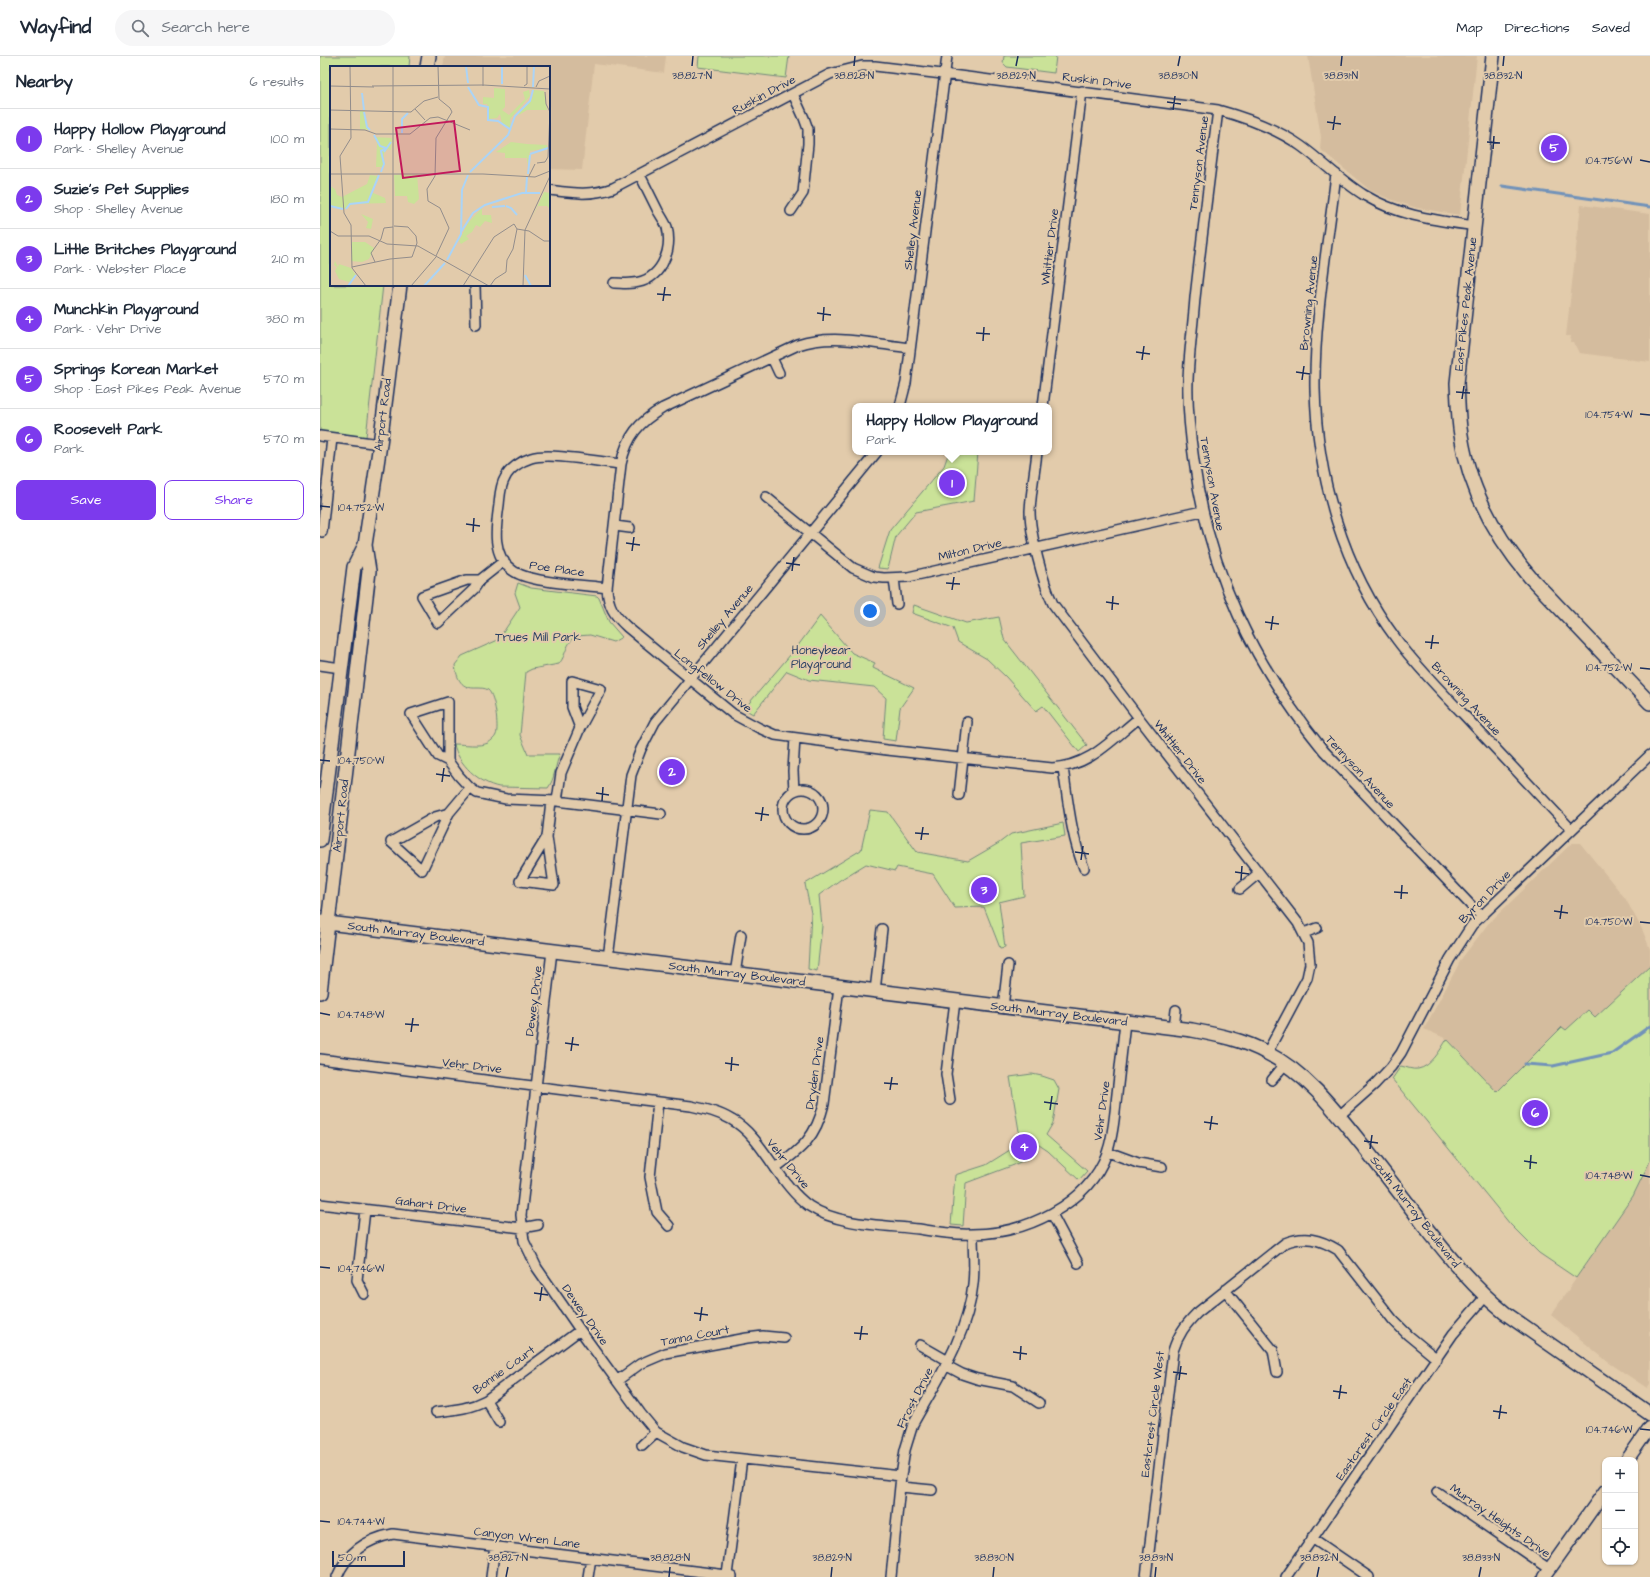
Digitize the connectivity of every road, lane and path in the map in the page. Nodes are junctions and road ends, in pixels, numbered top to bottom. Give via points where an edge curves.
1 (429, 56) edge
2 (947, 56) edge
3 (1493, 56) edge
4 (427, 66) edge
5 (945, 74) junction
6 (1082, 91) junction
7 (793, 94) junction
8 (1218, 110) junction
9 (1336, 174) junction
10 (640, 175) junction
11 (550, 190) edge
12 (791, 212) dead end
13 (1475, 226) junction
14 (614, 282) dead end
15 (400, 286) edge
16 (475, 286) edge
17 (476, 325) dead end
18 (910, 348) junction
19 (772, 358) junction
20 (779, 373) dead end
21 (901, 403) edge
22 (1043, 403) edge
23 (320, 436) edge
24 (332, 438) junction
25 (380, 444) junction
26 (875, 455) edge
27 (1037, 455) edge
28 (621, 464) junction
29 (766, 497) dead end
30 (1202, 511) junction
31 (615, 526) junction
32 (630, 528) dead end
33 (322, 532) dead end
34 (811, 533) junction
35 (365, 545) junction
36 (1036, 547) junction
37 (504, 561) junction
38 (894, 578) junction
39 (480, 580) junction
40 (607, 588) junction
41 (897, 604) dead end
42 (320, 665) edge
43 (342, 668) junction
44 (690, 679) junction
45 (1650, 704) edge
46 (1139, 718) junction
47 (967, 722) dead end
48 (580, 728) junction
49 (795, 738) junction
50 (1650, 755) edge
51 (963, 759) junction
52 (448, 761) junction
53 (1063, 768) junction
54 (470, 788) junction
55 (794, 791) junction
56 (959, 795) dead end
57 (554, 801) junction
58 (627, 809) junction
59 (449, 813) junction
60 (661, 814) dead end
61 (1571, 829) junction
62 (547, 837) junction
63 (320, 840) edge
64 (1084, 868) dead end
65 (1259, 873) junction
66 (1240, 889) dead end
67 (1481, 916) junction
68 (324, 922) edge
69 (1317, 928) dead end
70 (882, 929) dead end
71 (1304, 933) junction
72 (741, 935) dead end
73 (552, 951) junction
74 (608, 958) junction
75 (1008, 965) dead end
76 (735, 974) junction
77 (839, 987) junction
78 (875, 991) junction
79 (320, 992) edge
80 (955, 1001) junction
81 (1003, 1007) junction
82 (1176, 1010) dead end
83 (1125, 1022) junction
84 (1174, 1028) junction
85 (1267, 1053) junction
86 (320, 1059) edge
87 (1285, 1064) junction
88 (1272, 1080) dead end
89 (536, 1086) junction
90 (950, 1100) dead end
91 (658, 1102) junction
92 (1339, 1116) junction
93 (1108, 1152) junction
94 (1162, 1167) dead end
95 (774, 1168) junction
96 (320, 1204) edge
97 (365, 1210) junction
98 (1052, 1214) junction
99 (538, 1225) dead end
100 (669, 1226) dead end
101 (522, 1228) junction
102 (972, 1234) junction
103 (1078, 1263) dead end
104 (1225, 1290) junction
105 (364, 1294) dead end
106 (1485, 1297) junction
107 (580, 1330) junction
108 (784, 1338) dead end
109 (920, 1346) dead end
110 (1437, 1358) junction
111 (946, 1363) junction
112 (1278, 1372) dead end
113 (618, 1380) junction
114 (486, 1400) junction
115 (1039, 1403) dead end
116 (436, 1412) dead end
117 (1650, 1414) edge
118 (500, 1422) dead end
119 (1650, 1427) edge
120 (656, 1432) junction
121 (642, 1445) dead end
122 (1629, 1457) edge
123 (742, 1459) junction
124 (902, 1476) junction
125 (901, 1486) junction
126 (932, 1490) dead end
127 (1437, 1492) dead end
128 (1604, 1493) edge
129 (1312, 1538) junction
130 (495, 1546) junction
131 (591, 1558) junction
132 (685, 1573) edge
133 (1546, 1573) edge
134 (730, 1576) edge
135 (337, 1577) edge
136 (491, 1577) edge
137 (588, 1577) edge
138 (891, 1577) edge
139 (1146, 1577) edge
140 (1286, 1577) edge
141 (1369, 1577) edge

1 - 4 main road
2 - 5 street, Shelley Avenue
3 - 13 main road, East Pikes Peak Avenue
5 - 6 street, Ruskin Drive
5 - 7 street, Ruskin Drive via 862,66 830,74
5 - 18 street, Shelley Avenue
6 - 8 street, Ruskin Drive
6 - 22 street, Whittier Drive
7 - 10 street, Ruskin Drive
7 - 12 street via 808,129 808,144 803,193
8 - 9 street, Ruskin Drive via 1242,116 1287,136
8 - 30 street, Tennyson Avenue via 1197,280 1188,380 1191,435
9 - 13 street, Ruskin Drive via 1364,195 1402,212 1430,220
9 - 61 street, Browning Avenue via 1317,339 1316,396 1316,419 1325,482 1335,519 1363,585 1397,640
10 - 11 street, Ruskin Drive via 601,192
10 - 14 street via 666,226 668,252 655,274 633,284
13 - 45 main road, East Pikes Peak Avenue via 1457,383 1461,436 1472,479 1511,555
15 - 25 main road, Airport Road
16 - 17 street
18 - 19 street, Longfellow Drive via 822,339 798,345
18 - 21 street, Shelley Avenue
19 - 20 street
19 - 28 street, Longfellow Drive via 649,416 629,439
23 - 24 street
24 - 25 street
24 - 33 street
25 - 35 main road, Airport Road
26 - 34 street, Shelley Avenue
27 - 36 street, Whittier Drive via 1030,511
28 - 31 street, Longfellow Drive
28 - 37 street, Poe Place via 539,456 529,458 511,470 501,488 496,530 499,552
29 - 34 street, Milton Drive
30 - 36 street, Milton Drive
30 - 67 street, Tennyson Avenue via 1225,586 1258,656 1282,697 1324,751
31 - 32 street
31 - 40 street, Longfellow Drive
34 - 38 street, Milton Drive via 853,568 874,577
34 - 44 street, Shelley Avenue
35 - 43 main road, Airport Road via 354,567
35 - 68 main road, Airport Road via 370,570
36 - 38 street, Milton Drive via 908,577
36 - 46 street, Whittier Drive via 1047,593 1053,604
37 - 39 street
37 - 40 street, Poe Place via 510,569 529,578
38 - 41 street
39 - 39 street via 467,580 422,596 438,622 474,589
40 - 44 street, Longfellow Drive via 608,600 620,621
42 - 43 street
43 - 63 main road, Airport Road
44 - 49 street, Longfellow Drive via 745,721 775,734
44 - 58 street, Shelley Avenue via 655,722 640,749 631,775
46 - 53 street, Longfellow Drive via 1092,756
46 - 65 street, Whittier Drive
47 - 51 street
48 - 48 street via 572,707 572,680 601,689
48 - 57 street via 561,773
49 - 51 street, Longfellow Drive
49 - 55 street
50 - 61 street, Byron Drive
51 - 53 street, Longfellow Drive via 1040,768
51 - 56 street
52 - 52 street via 448,702 411,714 438,756
52 - 54 street
53 - 64 street via 1073,833
54 - 57 street via 496,798
54 - 59 street
55 - 55 street via 812,791 822,801 823,814 815,826 802,829 795,827 786,819 785,800
57 - 58 street
57 - 62 street
58 - 60 street
58 - 74 street, Shelley Avenue
59 - 59 street via 435,817 391,842 422,870
61 - 67 street, Byron Drive
62 - 62 street via 523,874 520,881 554,884
65 - 66 street
65 - 71 street, Whittier Drive
67 - 92 street, Byron Drive via 1472,925 1450,959 1401,1053 1375,1084
68 - 73 main road, South Murray Boulevard
68 - 79 main road, Airport Road
69 - 71 street
70 - 78 street
71 - 85 street, Whittier Drive via 1310,952 1306,978
72 - 76 street
73 - 74 main road, South Murray Boulevard
73 - 89 street, Dewey Drive
74 - 76 main road, South Murray Boulevard
75 - 81 street
76 - 77 main road, South Murray Boulevard
77 - 78 main road, South Murray Boulevard
77 - 95 street, Dryden Drive via 821,1115 814,1132 804,1146
78 - 80 main road, South Murray Boulevard
80 - 81 main road, South Murray Boulevard
80 - 90 street via 946,1074
81 - 83 main road, South Murray Boulevard
82 - 84 street
83 - 84 main road, South Murray Boulevard
83 - 93 street, Vehr Drive
84 - 85 main road, South Murray Boulevard via 1237,1040
85 - 87 main road, South Murray Boulevard
86 - 89 street, Vehr Drive
87 - 88 street
87 - 92 main road, South Murray Boulevard via 1311,1085
89 - 91 street, Vehr Drive
89 - 101 street, Dewey Drive via 522,1200
91 - 95 street, Vehr Drive via 706,1109 733,1120 751,1136
91 - 100 street via 650,1177 656,1212
92 - 106 main road, South Murray Boulevard via 1462,1272
93 - 94 street via 1138,1163
93 - 98 street, Vehr Drive via 1099,1170 1084,1188
95 - 102 street, Vehr Drive via 789,1187 810,1206 837,1218
96 - 97 street, Gahart Drive
97 - 101 street, Gahart Drive
97 - 105 street via 357,1280
98 - 102 street, Vehr Drive via 1016,1228
98 - 103 street
99 - 101 street, Gahart Drive
101 - 107 street, Dewey Drive via 529,1254
102 - 111 street, Frost Drive via 974,1265 971,1300 958,1343
104 - 110 street, Eastcrest Circle West via 1285,1243 1311,1235 1338,1250 1393,1320
104 - 112 street via 1273,1350
104 - 139 street, Eastcrest Circle West via 1185,1325 1172,1351
106 - 110 street, Eastcrest Circle East via 1453,1334
106 - 117 main road, South Murray Boulevard
107 - 113 street, Dewey Drive
107 - 114 street, Bonnie Court
108 - 113 street, Tanna Court via 747,1338 666,1353 640,1364
109 - 111 street
110 - 129 street, Eastcrest Circle East
111 - 115 street via 962,1374 1013,1386
111 - 124 street, Frost Drive via 913,1424 905,1450
113 - 120 street, Dewey Drive
114 - 116 street, Bonnie Court via 463,1409
114 - 118 street
119 - 122 street
120 - 121 street
120 - 123 street, Dewey Drive via 693,1452
123 - 124 street, Dewey Drive
123 - 134 street
124 - 125 street, Frost Drive
125 - 126 street
125 - 138 street, Frost Drive
127 - 133 street, Murray Heights Drive
128 - 133 street
129 - 140 street, Eastcrest Circle East
129 - 141 street
130 - 131 street, Canyon Wren Lane
130 - 135 street, Canyon Wren Lane via 393,1534 380,1536 354,1545
130 - 136 street
131 - 132 street, Canyon Wren Lane
131 - 137 street
132 - 134 street, Canyon Wren Lane

